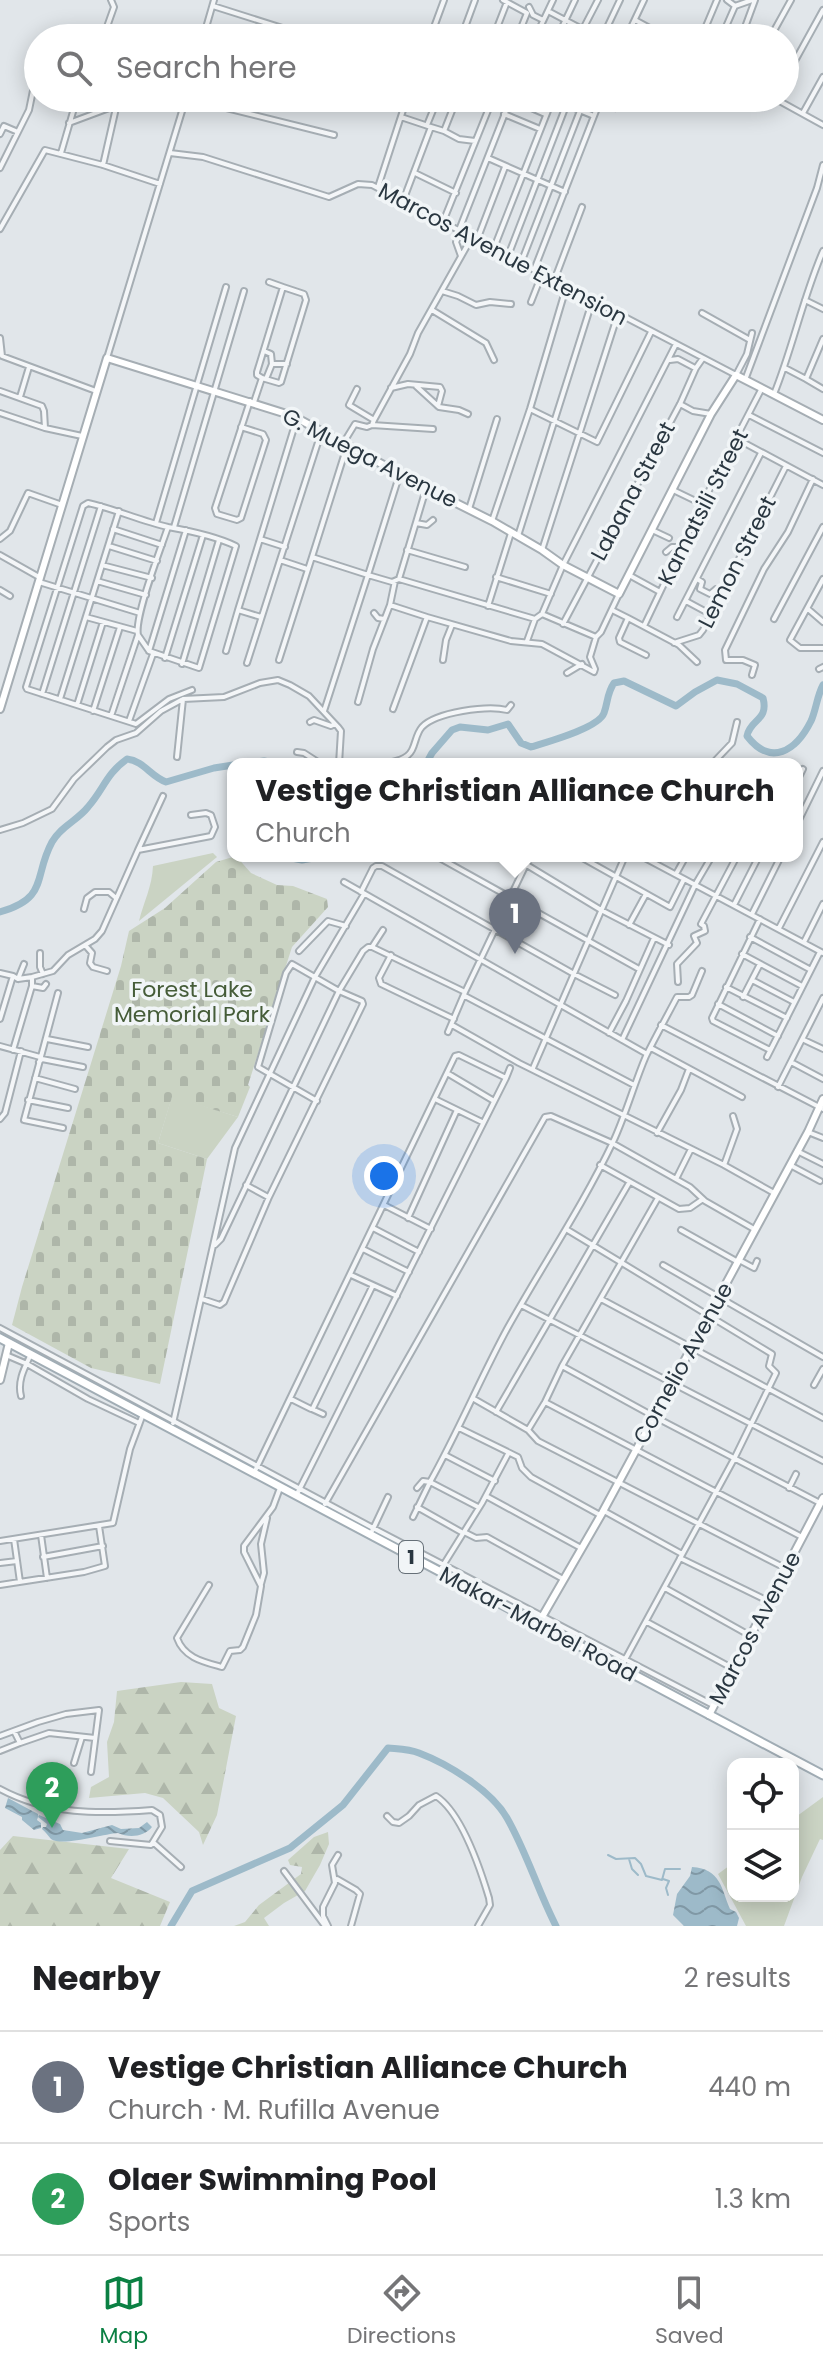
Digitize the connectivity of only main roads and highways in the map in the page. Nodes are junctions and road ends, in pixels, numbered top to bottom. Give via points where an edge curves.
1 (0, 1338) edge
2 (823, 1775) edge

1 - 2 main road, Makar-Marbel Road / 1 via 256,1469 280,1488 298,1492

